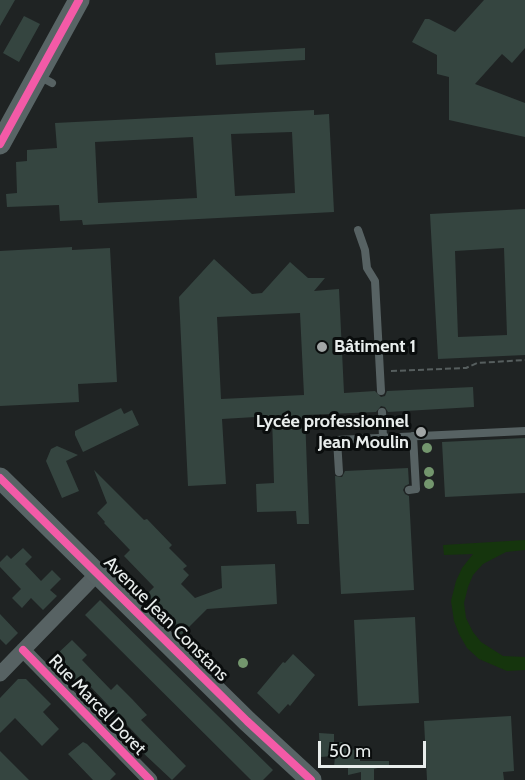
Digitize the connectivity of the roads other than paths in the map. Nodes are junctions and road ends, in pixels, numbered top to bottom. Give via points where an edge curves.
1 (79, 0) edge
2 (0, 144) edge
3 (358, 230) dead end
4 (381, 391) dead end
5 (382, 412) dead end
6 (525, 431) edge
7 (413, 436) junction
8 (383, 438) junction
9 (339, 471) dead end
10 (0, 478) edge
11 (409, 490) dead end
12 (98, 573) junction
13 (23, 650) junction
14 (0, 675) edge
15 (150, 780) edge
16 (311, 780) edge

1 - 2 street via 45,79
3 - 4 lane via 367,268 375,281
5 - 8 lane
6 - 7 lane
7 - 8 lane
7 - 11 lane via 416,489
8 - 9 lane via 337,440
10 - 12 street, Avenue Jean Constans
12 - 13 street
12 - 16 street, Avenue Jean Constans
13 - 14 street
13 - 15 street, Rue Marcel Doret

